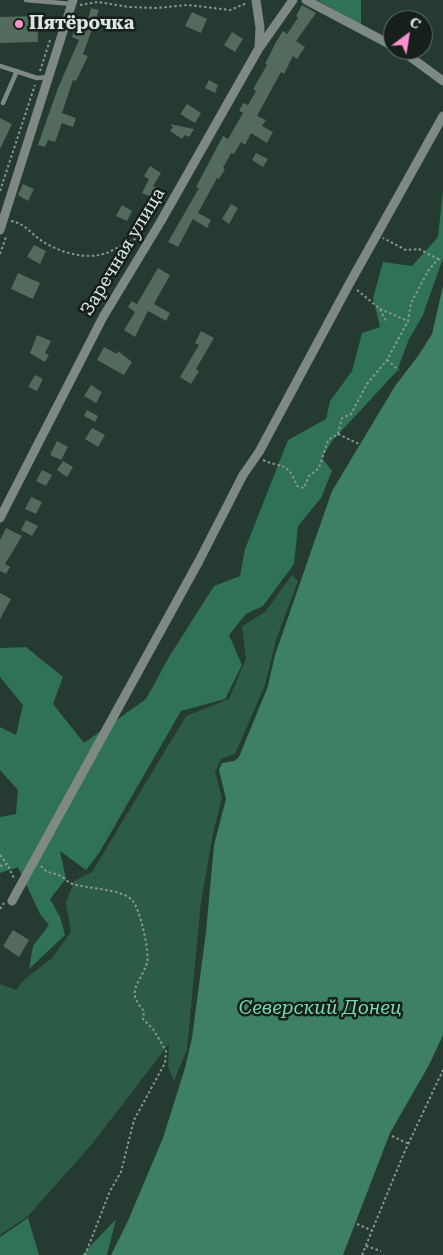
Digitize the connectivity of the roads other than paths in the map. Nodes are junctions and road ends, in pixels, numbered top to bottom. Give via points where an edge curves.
1 (26, 0) edge
2 (293, 0) edge
3 (306, 0) edge
4 (252, 1) edge
5 (73, 2) edge
6 (383, 41) edge
7 (259, 48) junction
8 (414, 60) edge
9 (0, 66) edge
10 (17, 71) junction
11 (48, 77) junction
12 (443, 81) edge
13 (3, 103) dead end
14 (443, 116) edge
15 (0, 230) edge
16 (0, 518) edge
17 (12, 901) dead end

1 - 5 lane
2 - 7 street
3 - 6 street
4 - 7 street, Заречная улица via 260,28
5 - 11 street
7 - 16 street, Заречная улица via 103,316
8 - 12 street
9 - 10 lane
10 - 11 lane via 37,78
10 - 13 lane
11 - 15 street
14 - 17 street

